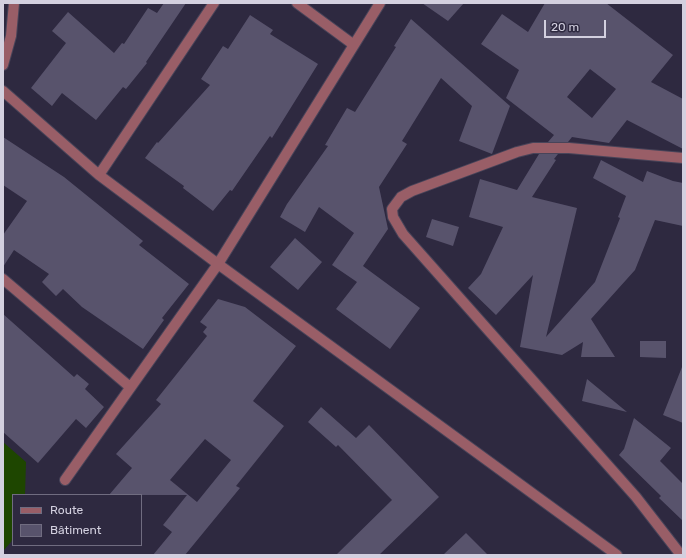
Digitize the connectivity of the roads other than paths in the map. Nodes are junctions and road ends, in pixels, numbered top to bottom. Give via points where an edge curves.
1 (14, 3) edge
2 (214, 3) edge
3 (297, 3) edge
4 (380, 3) edge
5 (354, 45) junction
6 (3, 65) edge
7 (3, 91) edge
8 (683, 158) edge
9 (99, 175) junction
10 (218, 264) junction
11 (3, 278) edge
12 (130, 387) junction
13 (65, 480) dead end
14 (617, 555) edge
15 (681, 555) edge

1 - 6 street via 11,36
2 - 9 street
3 - 5 street
4 - 5 street
5 - 10 street
7 - 9 street
8 - 15 street via 569,148 533,148 412,191 401,197 392,209 393,217 402,234 636,497
9 - 10 street
10 - 12 street
10 - 14 street
11 - 12 street
12 - 13 street

